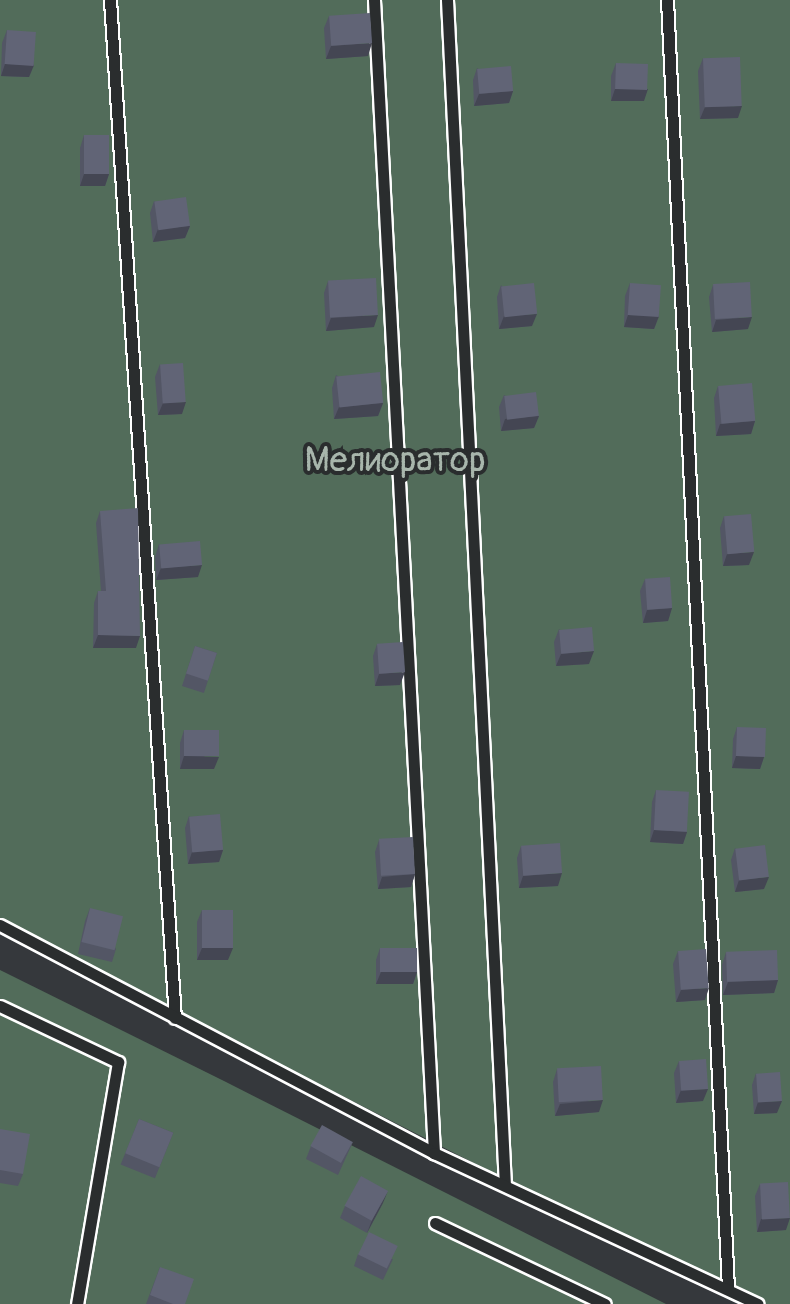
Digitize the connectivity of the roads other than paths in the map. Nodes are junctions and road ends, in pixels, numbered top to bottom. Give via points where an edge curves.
1 (110, 0) edge
2 (374, 0) edge
3 (447, 0) edge
4 (667, 0) edge
5 (0, 925) edge
6 (0, 1006) edge
7 (175, 1018) junction
8 (434, 1153) junction
9 (505, 1184) junction
10 (434, 1223) dead end
11 (728, 1289) junction
12 (77, 1304) edge
13 (605, 1304) edge
14 (758, 1304) edge

1 - 7 lane
2 - 8 lane
3 - 9 lane
4 - 11 lane
5 - 7 lane
6 - 12 lane via 118,1062
7 - 8 lane
8 - 9 lane
9 - 11 lane
10 - 13 lane
11 - 14 lane

